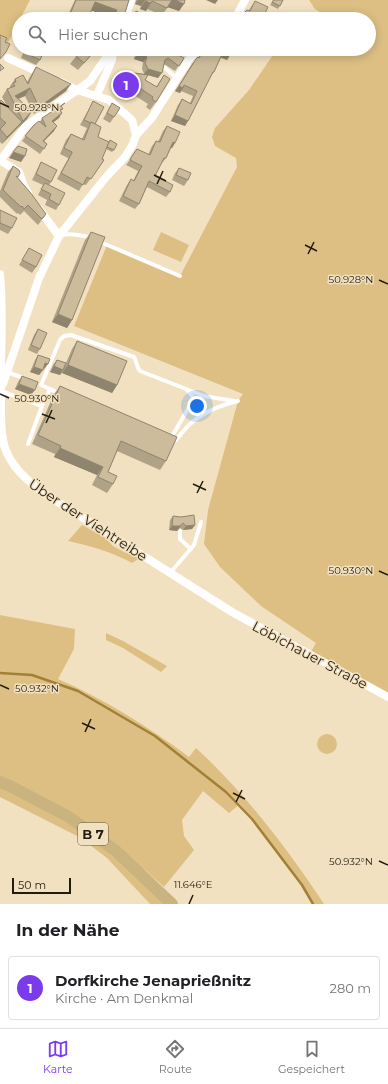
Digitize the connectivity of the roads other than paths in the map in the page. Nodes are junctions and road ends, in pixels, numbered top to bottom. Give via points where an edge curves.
1 (131, 0) edge
2 (245, 0) edge
3 (127, 12) edge
4 (239, 12) edge
5 (108, 56) edge
6 (112, 56) edge
7 (193, 56) edge
8 (8, 58) dead end
9 (164, 67) edge
10 (177, 79) junction
11 (77, 90) junction
12 (97, 95) junction
13 (136, 135) junction
14 (0, 161) edge
15 (58, 236) junction
16 (0, 274) edge
17 (180, 276) dead end
18 (7, 372) junction
19 (41, 385) junction
20 (50, 389) junction
21 (187, 389) junction
22 (0, 391) edge
23 (64, 395) edge
24 (42, 406) junction
25 (164, 435) edge
26 (171, 438) junction
27 (28, 444) dead end
28 (201, 522) dead end
29 (180, 532) dead end
30 (191, 549) junction
31 (169, 573) junction
32 (232, 612) joint
33 (388, 697) edge
34 (0, 782) edge
35 (172, 904) edge

1 - 3 street
2 - 4 street
5 - 11 street via 90,80
6 - 12 street
7 - 10 street
8 - 11 street
9 - 10 lane
10 - 13 street via 151,119
11 - 12 street
11 - 14 street via 26,126
12 - 13 street via 109,100 132,120
13 - 15 street via 125,158 106,177
14 - 15 street via 19,172 24,186
15 - 17 lane via 77,234 92,238
15 - 18 street via 39,278
16 - 22 street, Über der Viehtreibe
18 - 19 lane
18 - 22 street
19 - 20 lane
19 - 21 lane via 60,340 71,335 134,357 140,371
20 - 23 lane
20 - 24 lane
21 - 26 lane via 192,397 189,407
21 - 26 lane via 211,398 238,402 206,413 189,425 176,440
22 - 24 lane
22 - 31 street, Über der Viehtreibe via 4,446 20,474 39,490
24 - 27 lane
25 - 26 lane
28 - 30 lane
29 - 30 lane via 180,540
30 - 31 lane
31 - 32 street, Über der Viehtreibe
32 - 33 street, Löbichauer Straße
34 - 35 main road, B 7 via 69,817 116,851

